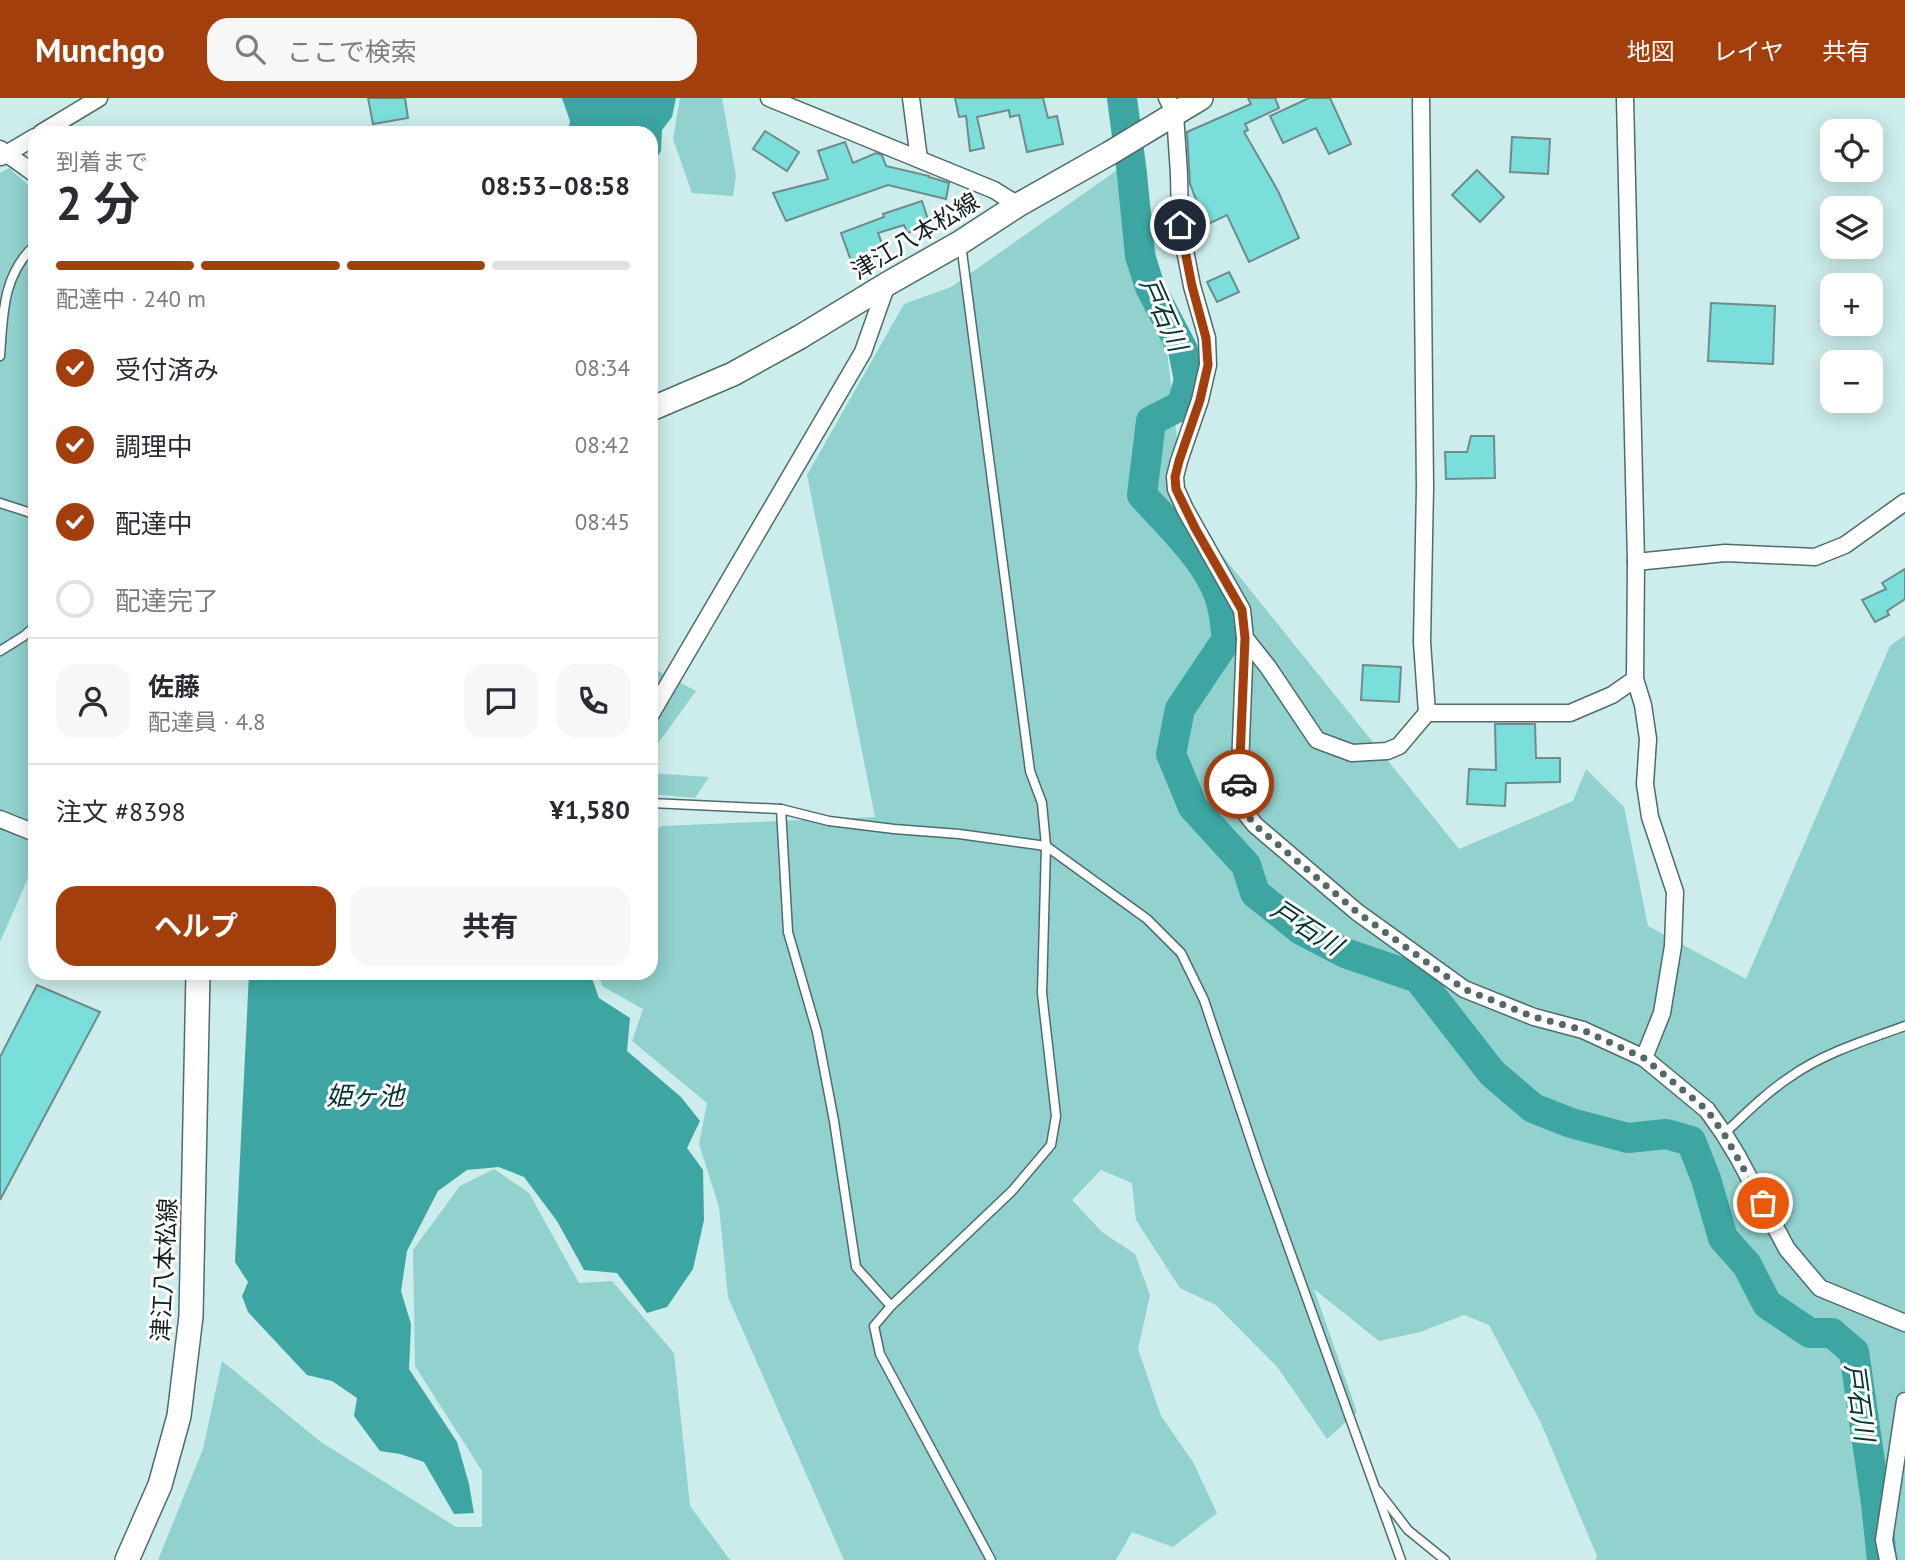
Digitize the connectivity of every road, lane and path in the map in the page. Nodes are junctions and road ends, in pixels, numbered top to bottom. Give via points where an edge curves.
1 (99, 98) edge
2 (769, 98) edge
3 (911, 98) edge
4 (1201, 98) edge
5 (1422, 98) edge
6 (1625, 98) edge
7 (1168, 111) edge
8 (53, 126) edge
9 (28, 141) edge
10 (2, 154) edge
11 (919, 159) junction
12 (28, 170) edge
13 (1018, 205) junction
14 (961, 242) junction
15 (28, 251) edge
16 (887, 284) junction
17 (0, 356) edge
18 (658, 406) edge
19 (1905, 502) edge
20 (0, 503) edge
21 (28, 512) edge
22 (1636, 562) junction
23 (28, 632) edge
24 (1245, 638) junction
25 (0, 652) edge
26 (1635, 678) junction
27 (658, 703) edge
28 (1427, 713) junction
29 (658, 803) edge
30 (781, 809) junction
31 (0, 819) edge
32 (28, 830) edge
33 (1046, 846) junction
34 (198, 980) edge
35 (1905, 1026) edge
36 (1644, 1058) junction
37 (1724, 1134) junction
38 (891, 1306) junction
39 (1905, 1323) edge
40 (1905, 1401) edge
41 (1372, 1483) junction
42 (127, 1560) edge
43 (990, 1560) edge
44 (1401, 1560) edge
45 (1445, 1560) edge
46 (1888, 1560) edge

1 - 8 street
2 - 11 street
3 - 11 street
4 - 7 main road, 津江八本松線
5 - 28 street via 1422,642
6 - 22 street
7 - 13 main road, 津江八本松線 via 1111,153
7 - 24 street via 1179,174 1180,225 1208,365 1179,461 1176,489 1242,610
9 - 10 street
10 - 12 street
11 - 13 street
13 - 14 main road, 津江八本松線
14 - 16 main road, 津江八本松線
14 - 33 lane via 1030,771 1042,803
15 - 17 lane via 4,299
16 - 18 main road, 津江八本松線 via 733,374
16 - 27 street via 863,352
19 - 22 street via 1845,545 1815,557 1725,553
20 - 21 lane
22 - 26 street
23 - 25 lane
24 - 28 street via 1317,740 1352,753 1387,751 1399,746
24 - 36 street via 1239,793 1255,825 1357,912 1464,989 1534,1017 1583,1030
26 - 28 street via 1612,695 1570,713
26 - 36 street via 1648,739 1645,785 1650,817 1675,892 1673,946 1661,1013
29 - 30 lane
30 - 33 lane via 829,821
30 - 38 lane via 788,932 817,1032 856,1267
31 - 32 street
33 - 38 lane via 1042,993 1056,1116 1051,1145 1012,1191
33 - 41 lane via 1147,919 1181,953 1204,1000
34 - 42 main road, 津江八本松線 via 191,1316 179,1416 160,1485
35 - 37 lane via 1854,1044 1792,1076
36 - 37 street via 1707,1110
37 - 39 street via 1787,1249 1820,1288
38 - 43 lane via 874,1326 880,1354
40 - 46 street via 1884,1540
41 - 44 lane
41 - 45 lane via 1408,1530

